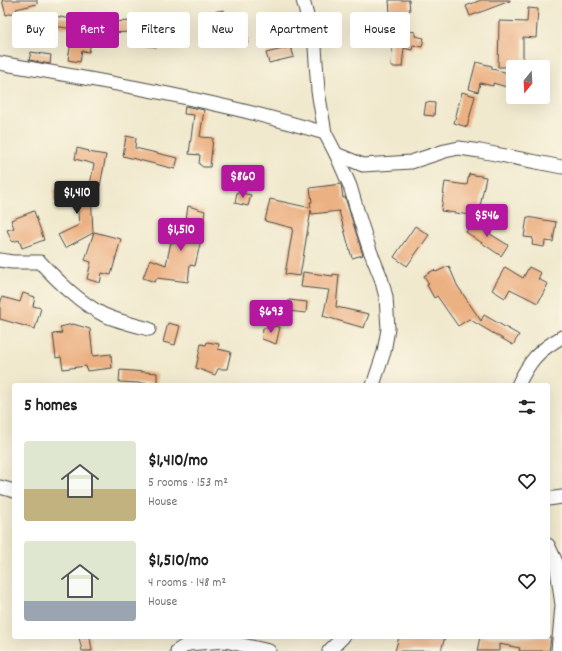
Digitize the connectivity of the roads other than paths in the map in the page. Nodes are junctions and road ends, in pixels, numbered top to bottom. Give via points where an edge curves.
1 (303, 0) edge
2 (0, 63) edge
3 (325, 133) junction
4 (336, 154) junction
5 (562, 167) edge
6 (0, 260) edge
7 (149, 329) dead end
8 (562, 337) edge
9 (374, 383) edge
10 (519, 383) edge
11 (0, 487) edge
12 (12, 490) edge
13 (562, 496) edge
14 (550, 499) edge
15 (550, 549) edge
16 (341, 639) edge
17 (177, 651) edge
18 (269, 651) edge
19 (329, 651) edge
20 (558, 651) edge

1 - 3 street via 315,47 318,91
2 - 3 street via 200,100
3 - 4 street
4 - 5 street via 364,165 411,162 459,148
4 - 9 street via 350,186 386,297 388,329 384,352
6 - 7 street via 40,262 61,285 93,308 105,315
8 - 10 street via 546,346 531,361
11 - 12 street
13 - 14 street
15 - 20 street via 556,562 562,606
16 - 19 street
17 - 18 street via 188,644 225,641

